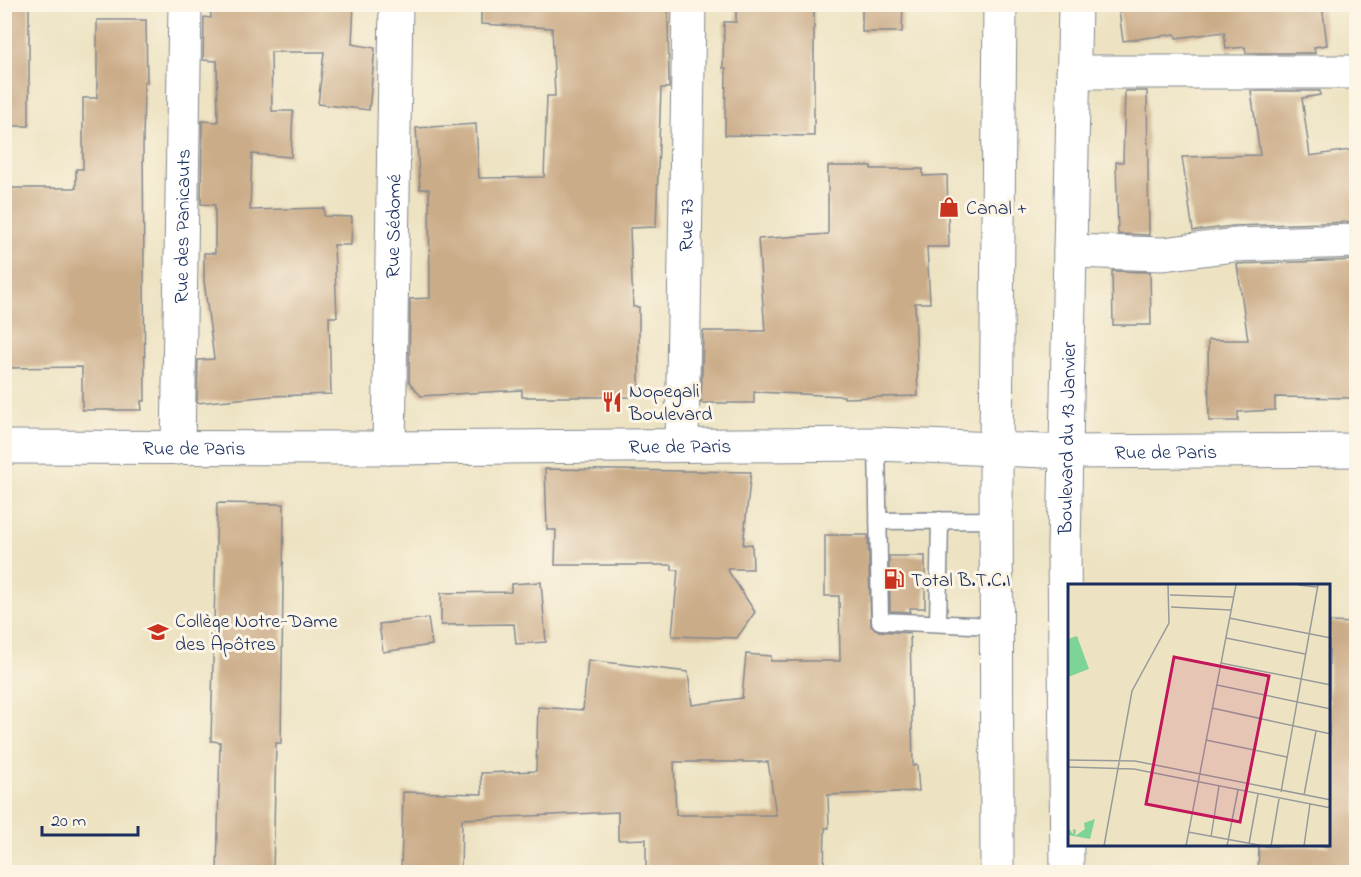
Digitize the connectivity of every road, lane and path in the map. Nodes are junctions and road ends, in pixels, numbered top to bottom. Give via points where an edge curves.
1 (185, 4) edge
2 (396, 4) edge
3 (689, 4) edge
4 (1000, 4) edge
5 (1075, 4) edge
6 (1073, 72) junction
7 (1356, 72) edge
8 (1356, 241) edge
9 (1070, 251) junction
10 (877, 444) junction
11 (682, 445) junction
12 (4, 447) edge
13 (178, 448) junction
14 (389, 448) junction
15 (996, 448) junction
16 (1356, 450) edge
17 (1067, 452) junction
18 (940, 520) junction
19 (997, 520) junction
20 (878, 521) junction
21 (938, 623) junction
22 (995, 626) junction
23 (997, 873) edge
24 (1067, 873) edge

1 - 13 main road, Rue des Panicauts
2 - 14 main road, Rue Sédomé
3 - 11 main road, Rue 73
4 - 15 main road
5 - 6 main road, Boulevard du 13 Janvier
6 - 7 main road
6 - 9 main road, Boulevard du 13 Janvier
8 - 9 main road via 1235,245 1163,254
9 - 17 main road, Boulevard du 13 Janvier
10 - 11 main road, Rue de Paris
10 - 15 main road, Rue de Paris
10 - 20 lane
11 - 14 main road, Rue de Paris
12 - 13 main road, Rue de Paris
13 - 14 main road, Rue de Paris
15 - 17 main road, Rue de Paris
15 - 19 main road
16 - 17 main road, Rue de Paris
17 - 24 main road, Boulevard du 13 Janvier
18 - 19 lane
18 - 20 lane
18 - 21 lane
19 - 22 main road
20 - 21 lane via 880,621
21 - 22 lane
22 - 23 main road

